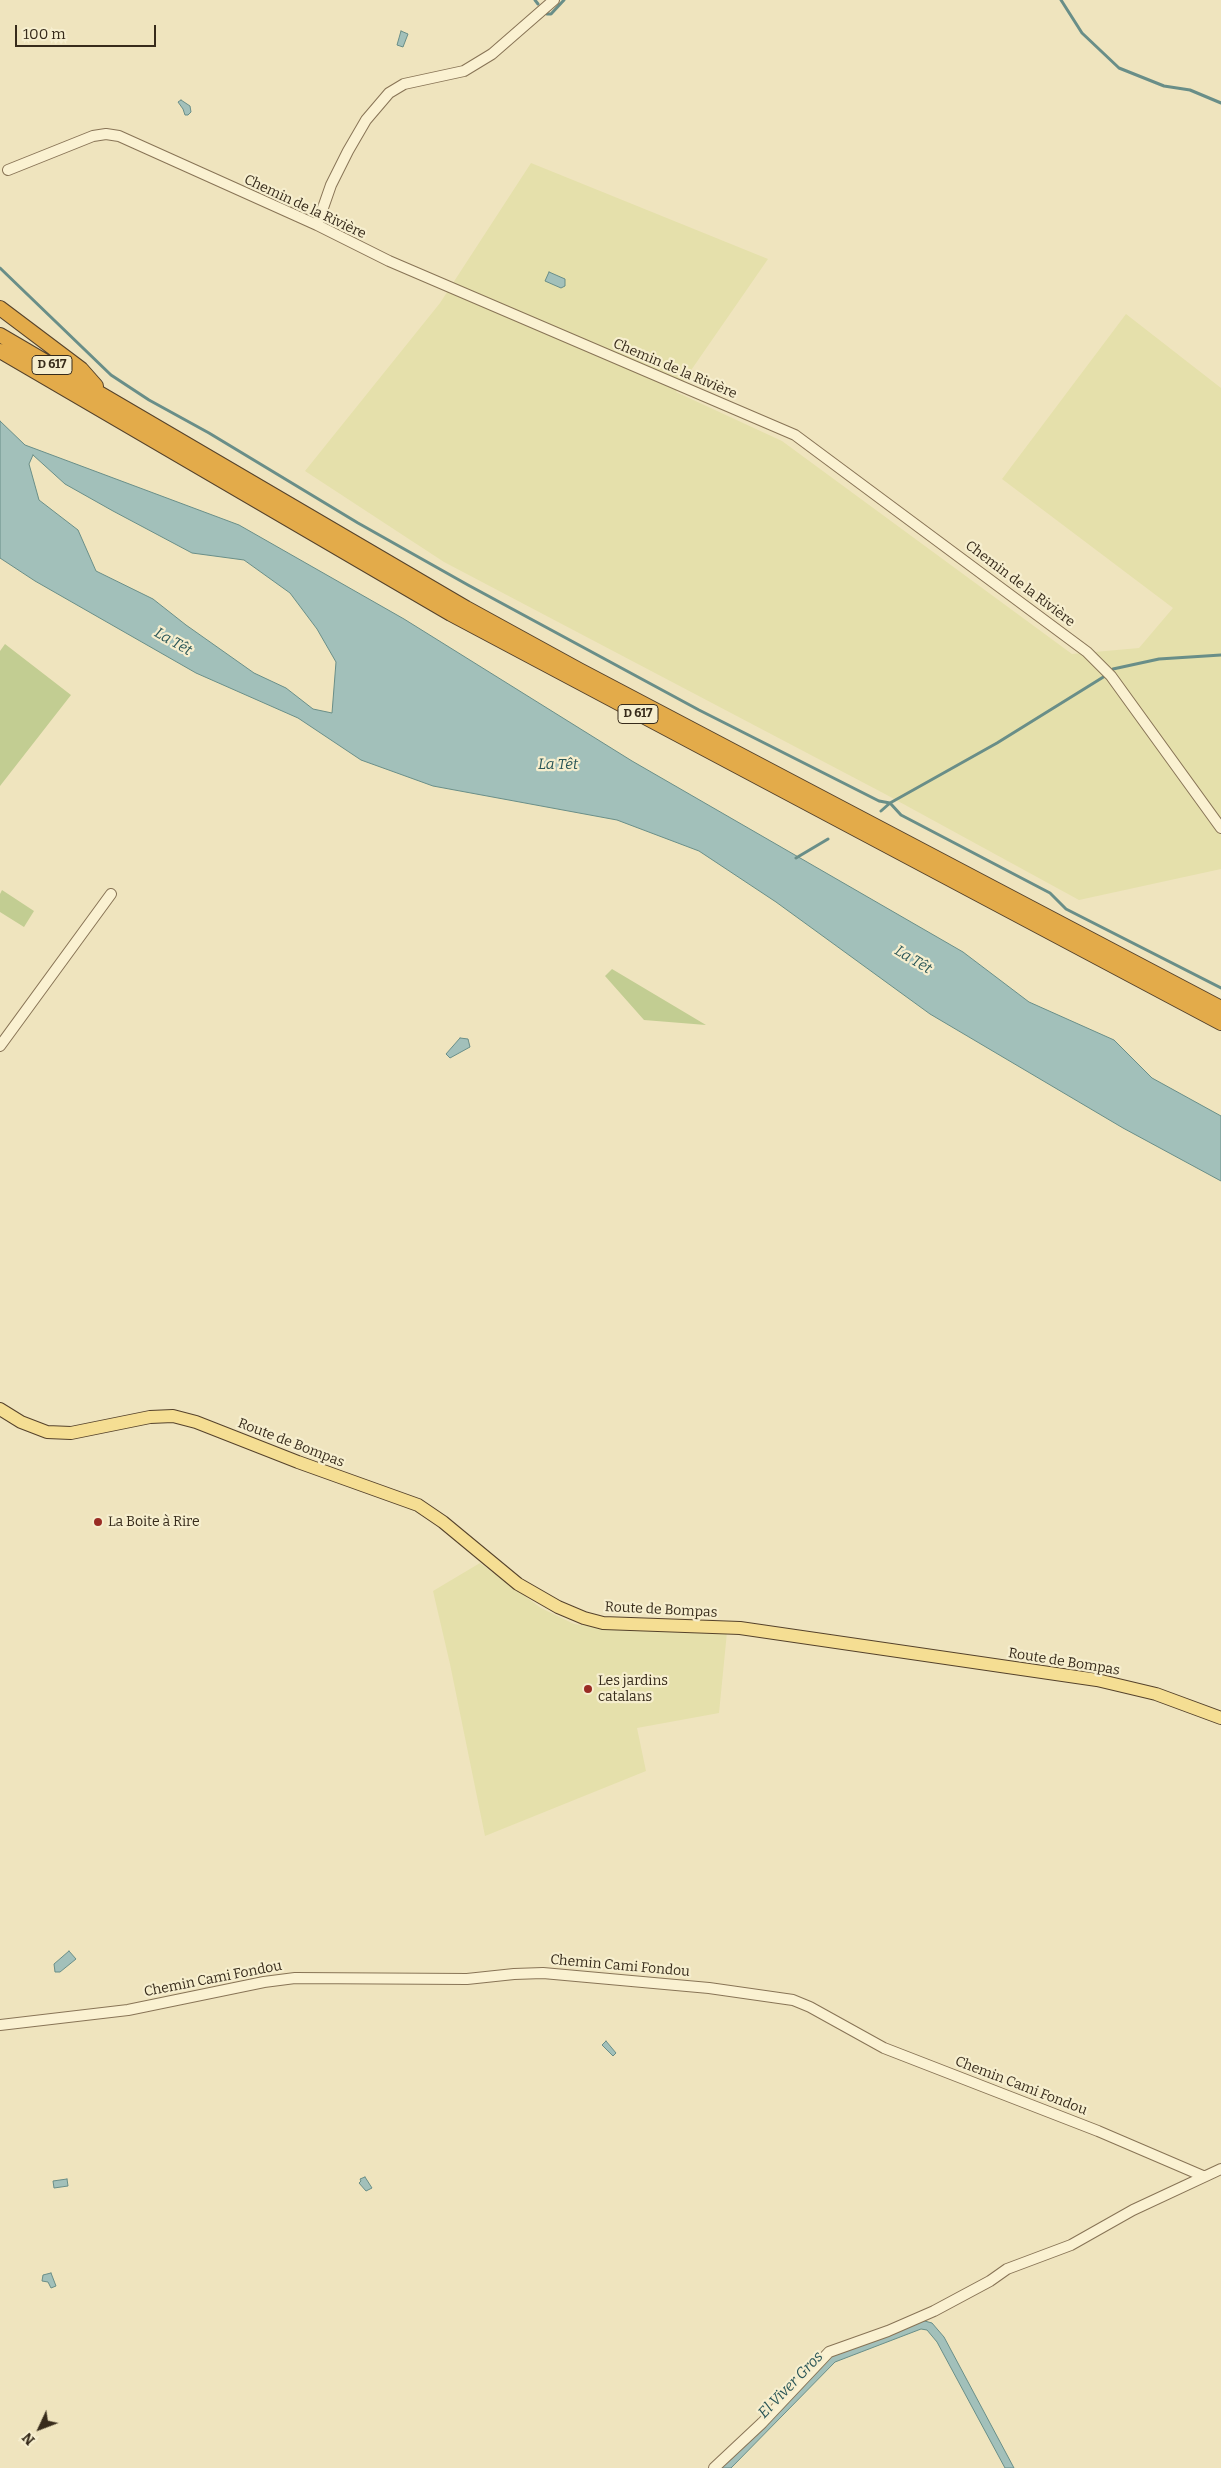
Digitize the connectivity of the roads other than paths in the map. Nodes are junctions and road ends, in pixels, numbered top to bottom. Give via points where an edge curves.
1 (554, 0) edge
2 (8, 170) dead end
3 (317, 225) junction
4 (0, 308) edge
5 (0, 335) edge
6 (0, 351) edge
7 (0, 362) edge
8 (64, 388) junction
9 (105, 396) junction
10 (1221, 828) edge
11 (111, 894) dead end
12 (1221, 1008) edge
13 (1221, 1023) edge
14 (0, 1046) edge
15 (0, 1409) edge
16 (1221, 1718) edge
17 (0, 2025) edge
18 (1221, 2168) edge
19 (1203, 2176) junction
20 (714, 2468) edge

1 - 3 street via 492,54 464,71 404,84 389,93 366,120 348,151 331,185
2 - 3 street, Chemin de la Rivière via 93,136 119,136
3 - 10 street, Chemin de la Rivière via 388,261 795,435 1087,652 1111,676
4 - 9 highway via 81,369
5 - 9 highway, D 617
6 - 8 highway, D 617
7 - 8 highway
8 - 13 highway, D 617 via 452,614
9 - 12 highway, D 617 via 501,627
11 - 14 street
15 - 16 main road, Route de Bompas via 46,1432 71,1433 150,1417 173,1416 196,1422 418,1505 518,1584 584,1618 603,1622 740,1628 1097,1680 1156,1694
17 - 19 street, Chemin Cami Fondou via 128,2010 295,1978 467,1979 542,1973 709,1988 793,2000 884,2048 1098,2131
18 - 19 street
19 - 20 street via 1071,2245 1007,2269 934,2311 829,2352

